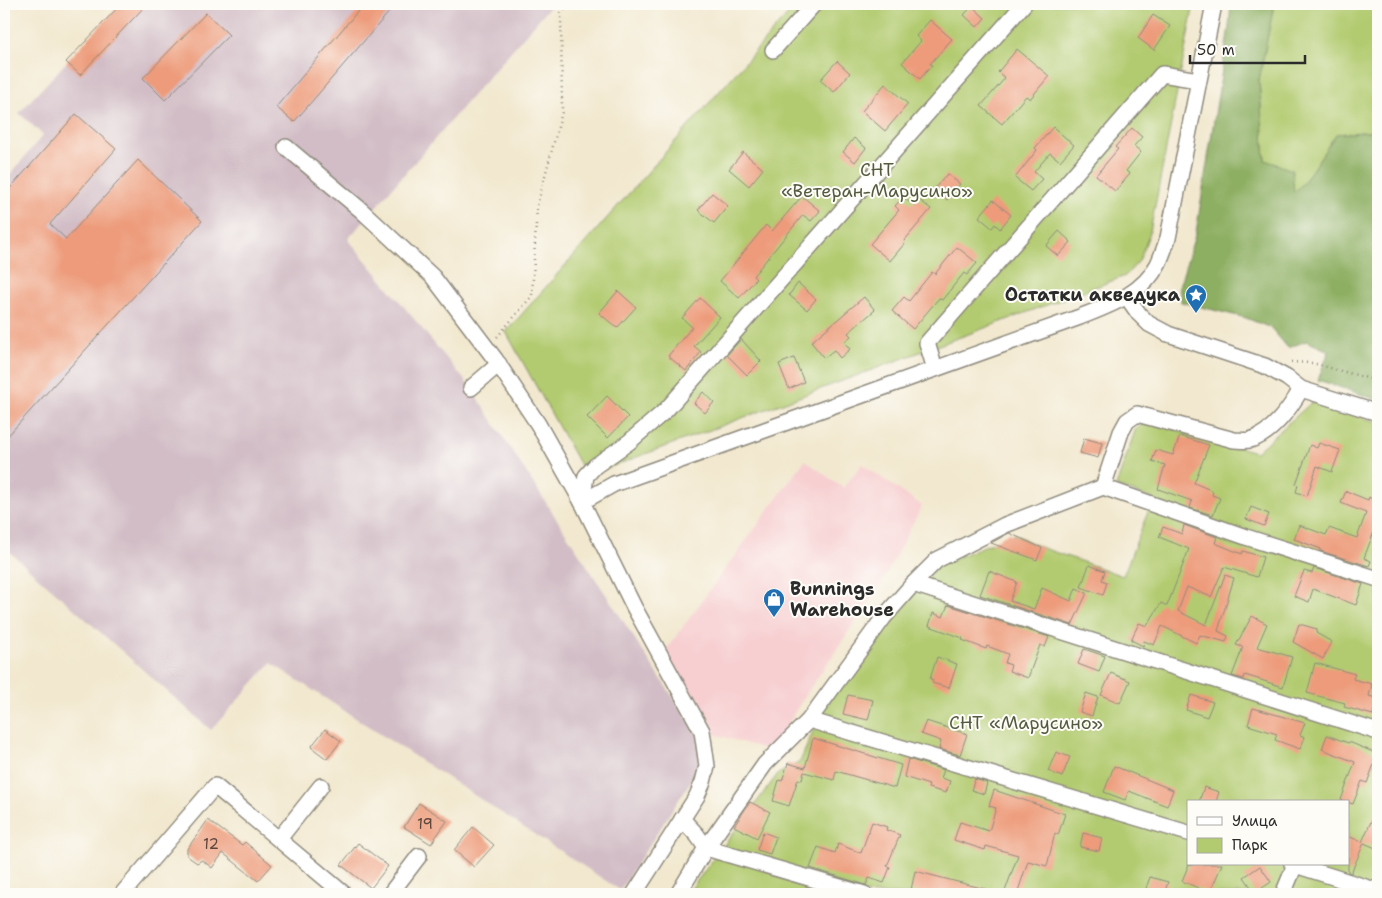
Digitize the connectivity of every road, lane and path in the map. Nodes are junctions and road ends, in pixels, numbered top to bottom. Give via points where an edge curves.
1 (570, 4) edge
2 (814, 4) edge
3 (1024, 4) edge
4 (1214, 4) edge
5 (773, 50) dead end
6 (1198, 80) junction
7 (286, 147) dead end
8 (1127, 297) junction
9 (487, 348) junction
10 (499, 364) junction
11 (1265, 366) junction
12 (935, 369) junction
13 (1378, 381) edge
14 (470, 388) dead end
15 (1301, 389) junction
16 (1378, 413) edge
17 (1103, 487) junction
18 (582, 502) junction
19 (1378, 579) edge
20 (912, 584) junction
21 (809, 720) junction
22 (1378, 732) edge
23 (322, 786) dead end
24 (682, 819) junction
25 (1187, 833) edge
26 (279, 840) junction
27 (706, 848) junction
28 (419, 856) dead end
29 (1293, 866) edge
30 (1296, 866) edge
31 (1378, 891) edge
32 (122, 894) edge
33 (344, 894) edge
34 (390, 894) edge
35 (634, 894) edge
36 (678, 894) edge
37 (864, 894) edge
38 (1283, 894) edge

1 - 9 path via 561,13 562,112 537,206 532,296
2 - 5 street
3 - 18 street via 666,410 590,471 586,476
4 - 6 street
6 - 8 street via 1168,238 1158,264 1146,281
6 - 12 street via 1162,74 927,343
7 - 9 street via 433,277
8 - 11 street via 1149,324 1168,334
8 - 12 street
9 - 10 street
10 - 14 street
10 - 18 street
11 - 13 path via 1293,361 1312,363
11 - 15 street
12 - 18 street via 614,484
15 - 16 street
15 - 17 street via 1290,408 1264,434 1249,440 1234,440 1137,414 1127,421 1121,432
17 - 19 street
17 - 20 street via 1005,525 937,560
18 - 24 street via 634,607 702,730 707,766 697,796
20 - 21 street
20 - 22 street
21 - 25 street
21 - 27 street via 765,764
23 - 26 street
24 - 27 street
24 - 35 street
26 - 32 street via 215,786
26 - 33 street
27 - 36 street
27 - 37 street
28 - 34 street
29 - 38 street
30 - 31 street

